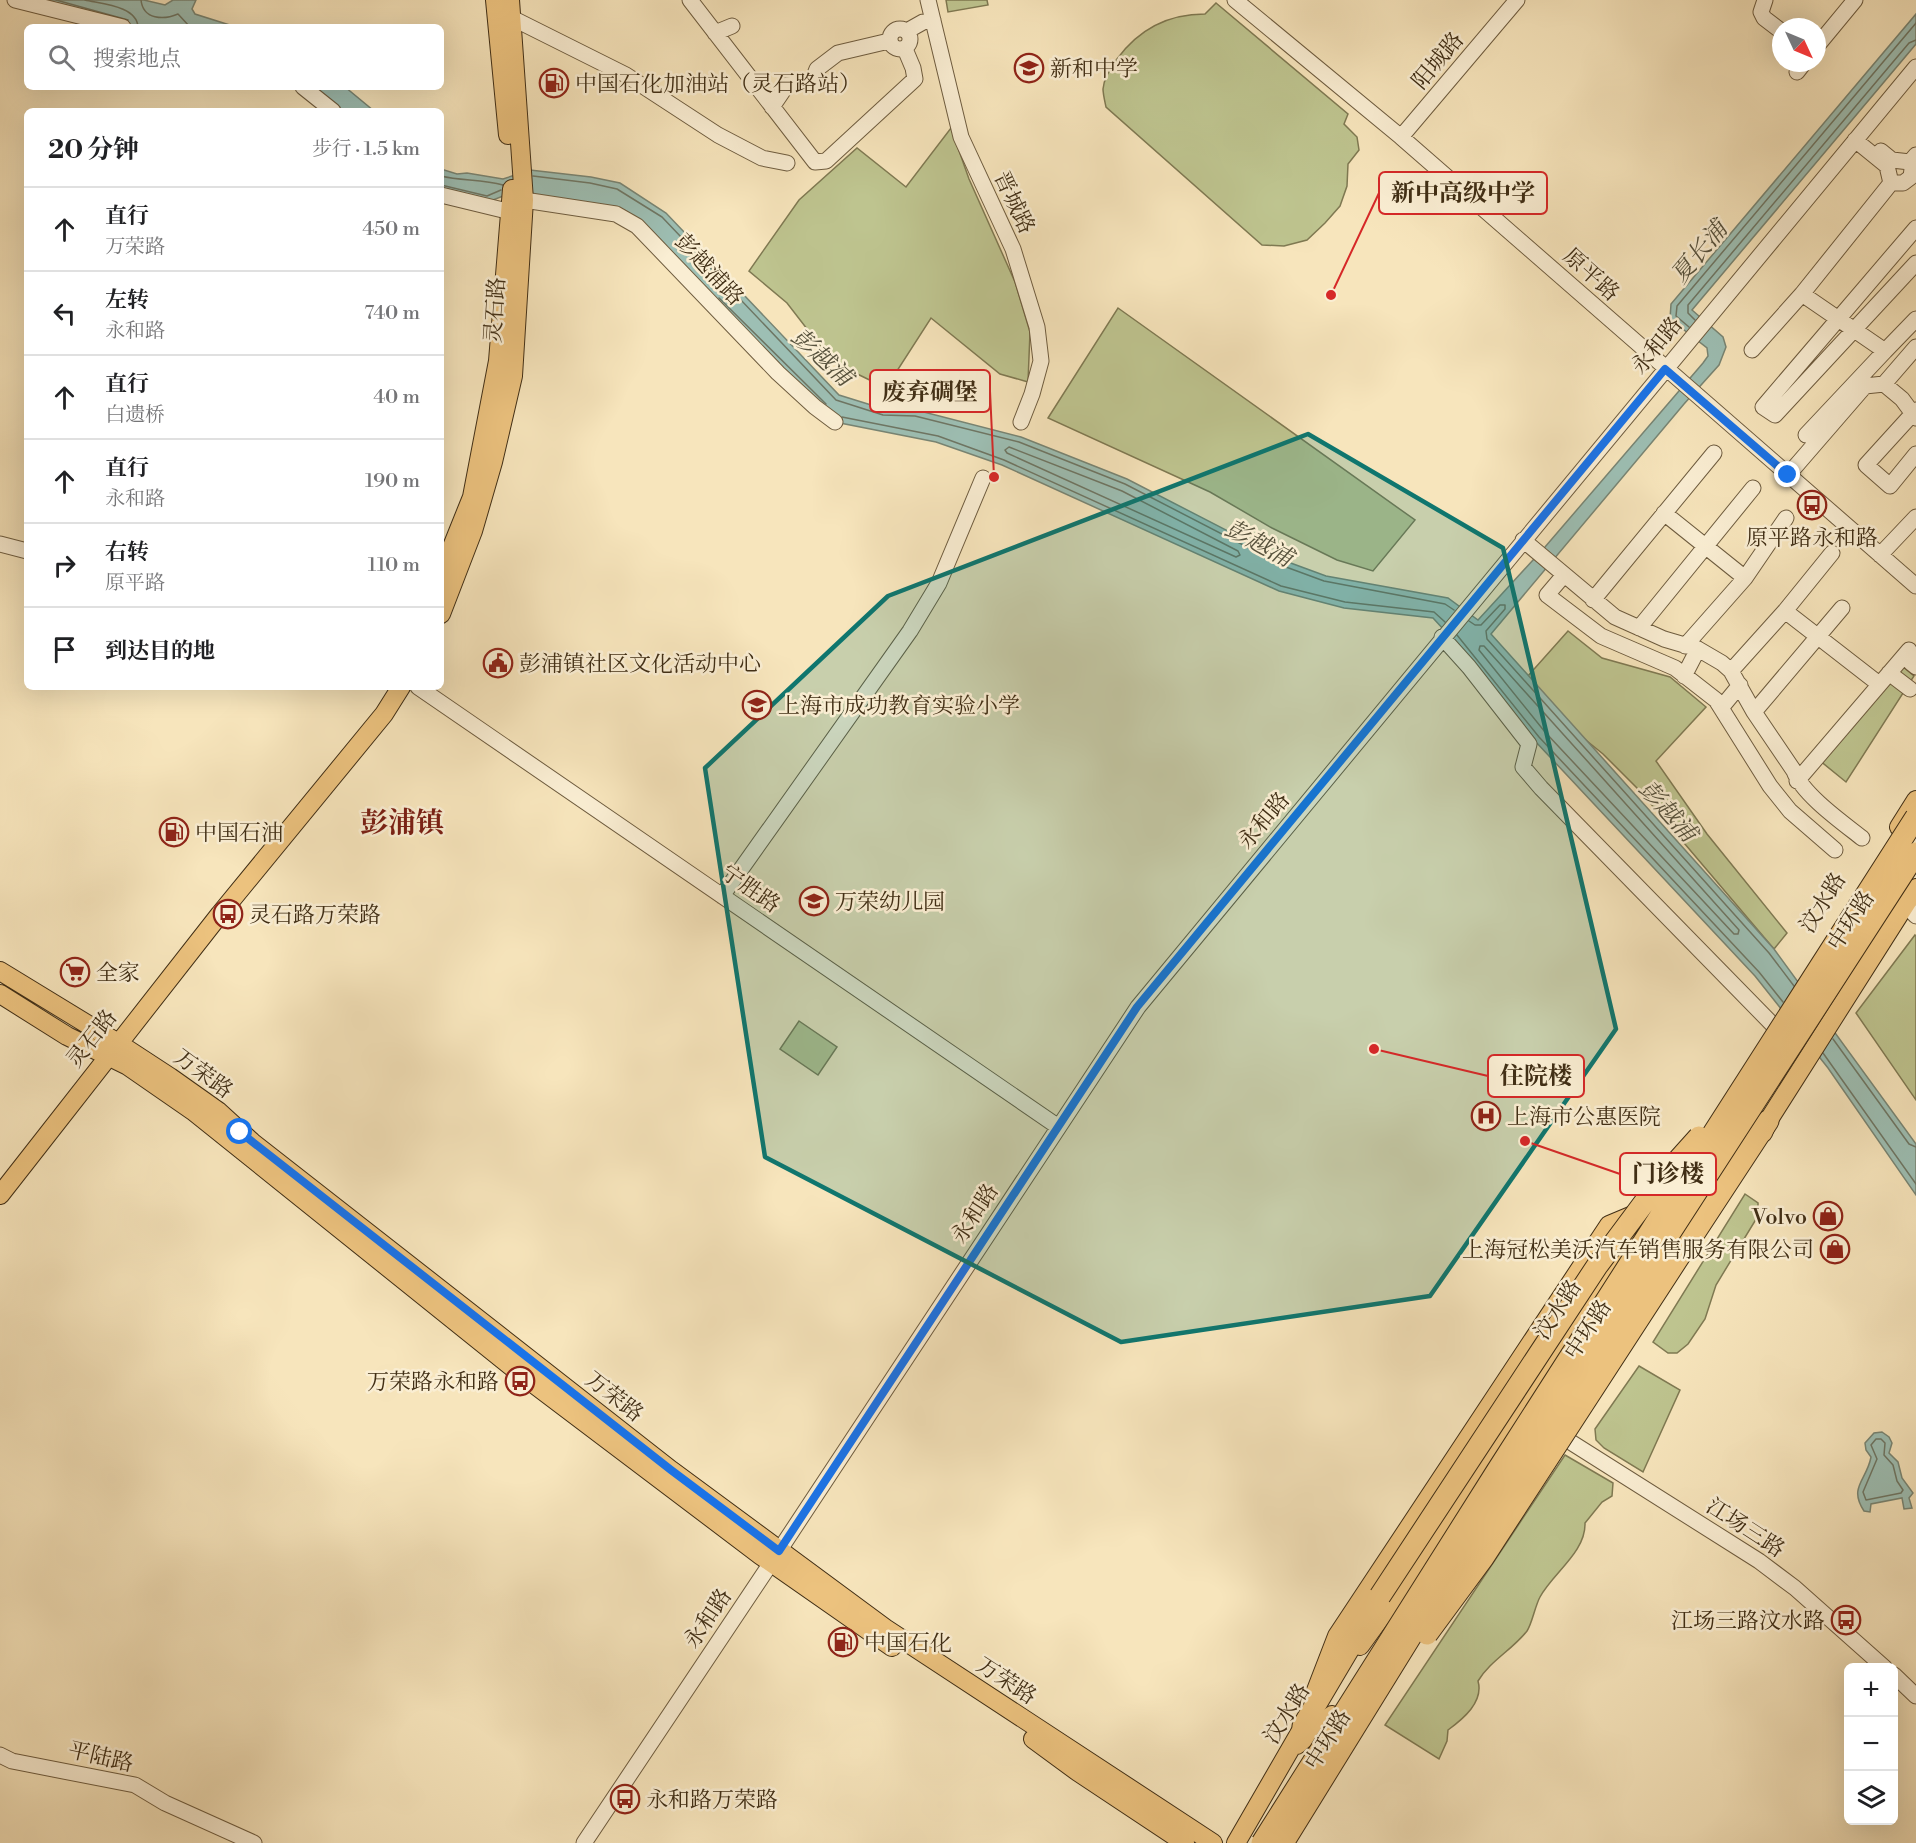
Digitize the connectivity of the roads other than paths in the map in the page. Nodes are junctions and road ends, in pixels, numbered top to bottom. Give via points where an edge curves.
1 (15, 0) edge
2 (495, 0) edge
3 (690, 0) edge
4 (928, 0) edge
5 (1235, 0) edge
6 (1517, 0) edge
7 (1765, 0) edge
8 (1855, 0) edge
9 (511, 9) edge
10 (933, 20) junction
11 (111, 24) edge
12 (1772, 24) edge
13 (732, 26) dead end
14 (907, 31) junction
15 (715, 33) junction
16 (1826, 35) edge
17 (889, 41) junction
18 (905, 49) junction
19 (1916, 67) edge
20 (307, 90) edge
21 (772, 107) junction
22 (329, 108) edge
23 (1401, 137) junction
24 (1857, 137) junction
25 (1913, 158) edge
26 (516, 163) junction
27 (787, 164) dead end
28 (1891, 183) junction
29 (444, 195) edge
30 (518, 205) junction
31 (1916, 228) edge
32 (1916, 263) edge
33 (1802, 294) junction
34 (1916, 319) edge
35 (1839, 320) junction
36 (1853, 329) junction
37 (1916, 347) edge
38 (1752, 350) dead end
39 (1885, 351) junction
40 (1665, 369) junction
41 (1884, 384) junction
42 (1865, 386) junction
43 (1914, 414) edge
44 (835, 422) dead end
45 (1021, 422) dead end
46 (1806, 435) dead end
47 (1714, 453) dead end
48 (1916, 454) edge
49 (1788, 475) junction
50 (983, 478) dead end
51 (1753, 488) dead end
52 (1664, 513) junction
53 (1916, 517) edge
54 (1786, 518) dead end
55 (0, 544) edge
56 (1528, 544) junction
57 (1706, 546) junction
58 (24, 550) edge
59 (1832, 553) dead end
60 (1880, 555) junction
61 (444, 567) edge
62 (1564, 575) junction
63 (1744, 579) junction
64 (1916, 586) edge
65 (1593, 600) junction
66 (444, 606) edge
67 (1842, 608) dead end
68 (1785, 611) junction
69 (1639, 628) junction
70 (1442, 637) junction
71 (1818, 638) junction
72 (1692, 648) junction
73 (1916, 667) edge
74 (1731, 671) junction
75 (1684, 675) junction
76 (1884, 679) junction
77 (1740, 685) junction
78 (1910, 689) dead end
79 (385, 690) edge
80 (399, 690) edge
81 (422, 690) edge
82 (1721, 708) junction
83 (1754, 712) junction
84 (1797, 781) junction
85 (1916, 800) edge
86 (1916, 818) edge
87 (1916, 827) edge
88 (1862, 838) dead end
89 (1889, 842) junction
90 (1916, 842) edge
91 (1835, 850) dead end
92 (1916, 852) edge
93 (1916, 888) edge
94 (722, 896) junction
95 (1910, 910) edge
96 (0, 971) edge
97 (1819, 973) junction
98 (0, 994) edge
99 (1779, 1030) junction
100 (109, 1047) junction
101 (1735, 1091) junction
102 (1768, 1121) junction
103 (1724, 1125) junction
104 (1057, 1126) junction
105 (0, 1184) edge
106 (0, 1195) edge
107 (1653, 1207) junction
108 (1680, 1208) junction
109 (1679, 1248) junction
110 (1569, 1441) junction
111 (1545, 1448) junction
112 (1437, 1536) junction
113 (1394, 1551) junction
114 (775, 1557) junction
115 (1880, 1663) edge
116 (1898, 1680) edge
117 (1916, 1696) edge
118 (1332, 1715) junction
119 (1360, 1719) junction
120 (1303, 1726) junction
121 (1291, 1750) junction
122 (1345, 1750) junction
123 (0, 1755) edge
124 (1322, 1766) junction
125 (1250, 1842) edge
126 (254, 1843) edge
127 (584, 1843) edge
128 (1185, 1843) edge
129 (1213, 1843) edge
130 (1272, 1843) edge
131 (1283, 1843) edge
132 (1290, 1843) edge

1 - 11 street
2 - 26 main road, 灵石路
3 - 15 street
4 - 10 street, 晋城路
5 - 23 street, 原平路
6 - 23 street, 阳城路
7 - 12 street via 1761,12
8 - 16 street
9 - 26 main road, 灵石路
9 - 27 street via 626,75 718,135 762,158
10 - 14 street
10 - 45 street, 晋城路 via 961,137 1013,249 1037,327 1041,361
13 - 15 street
14 - 17 street via 893,30
14 - 18 street via 911,35
15 - 21 street
17 - 18 street
17 - 21 street via 838,53 817,69 812,82 787,85
18 - 21 street via 915,79 826,161 815,162
19 - 24 street, 永和路
20 - 22 street
23 - 40 street, 原平路
24 - 25 street via 1892,160
24 - 28 street via 1887,166
24 - 40 street, 永和路
25 - 28 street via 1909,178 1903,183
26 - 30 main road, 灵石路
28 - 33 street
29 - 30 street, 彭越浦路
30 - 44 street, 彭越浦路 via 616,214 637,226 778,373
30 - 61 main road, 灵石路 via 498,361 472,497
30 - 66 main road, 灵石路 via 513,376 473,531
31 - 35 street
32 - 36 street
33 - 35 street
33 - 38 street
34 - 39 street
35 - 36 street
35 - 36 street via 1763,407 1774,415
36 - 39 street
37 - 41 street
39 - 42 street via 1883,365
39 - 46 street
40 - 49 street, 原平路
40 - 56 street, 永和路
41 - 42 street
41 - 43 street
42 - 49 street
43 - 48 street via 1866,465 1890,486
47 - 52 street
49 - 60 street, 原平路
50 - 94 street via 939,583 910,630
51 - 57 street
52 - 57 street
52 - 65 street
53 - 60 street
54 - 63 street
55 - 58 street
56 - 62 street
56 - 70 street, 永和路
57 - 63 street
57 - 69 street
59 - 68 street
60 - 64 street, 原平路
62 - 65 street
62 - 75 street via 1547,595 1601,636
63 - 72 street
65 - 69 street via 1615,617
67 - 71 street
68 - 71 street
68 - 74 street
69 - 72 street
70 - 99 street via 1528,744 1524,767 1541,788
70 - 104 street, 永和路 via 1137,1007
71 - 76 street
71 - 83 street
72 - 74 street
72 - 75 street
73 - 76 street via 1911,663 1909,650
74 - 77 street
75 - 82 street via 1716,699
76 - 78 street
76 - 84 street
77 - 82 street
77 - 83 street
79 - 100 main road, 灵石路 via 273,835 208,910
80 - 100 main road, 灵石路 via 376,723
81 - 94 street, 宁胜路
82 - 91 street via 1784,804
83 - 84 street
84 - 88 street
85 - 89 main road, 汶水路
86 - 89 main road
86 - 101 highway, 中环路, bridge
87 - 97 main road, 汶水路
89 - 97 main road, 汶水路
90 - 97 main road, 汶水路
92 - 119 highway, 中环路, bridge via 1458,1560
93 - 95 main road
94 - 104 street, 宁胜路
95 - 102 main road via 1846,997
96 - 100 main road, 万荣路
97 - 99 main road, 汶水路
97 - 99 main road
98 - 100 main road, 万荣路 via 67,1036
99 - 101 main road, 汶水路
99 - 103 main road
99 - 108 main road
100 - 105 main road, 灵石路
100 - 106 main road, 灵石路
100 - 114 main road, 万荣路 via 128,1066 209,1122 522,1375
101 - 103 main road
101 - 107 main road, 汶水路
101 - 120 highway, bridge via 1664,1176 1597,1266 1380,1596
101 - 125 highway, 中环路, bridge via 1386,1645
102 - 109 highway
102 - 110 main road via 1749,1165
103 - 118 main road via 1571,1362
104 - 114 street, 永和路
107 - 112 main road, 汶水路
107 - 113 main road via 1609,1225
108 - 109 main road
108 - 124 main road
109 - 111 main road
109 - 119 highway, bridge via 1483,1558
110 - 111 main road
110 - 115 street, 江场三路 via 1759,1561
111 - 122 main road
112 - 113 main road
112 - 120 main road, 汶水路
113 - 120 main road via 1337,1636
114 - 127 street, 永和路
114 - 128 main road, 万荣路 via 868,1632
114 - 129 main road, 万荣路
116 - 117 street
118 - 121 main road
118 - 125 main road
119 - 131 highway, 中环路, bridge
120 - 121 main road, 汶水路
121 - 125 main road, 汶水路 via 1257,1805
122 - 124 main road
122 - 132 main road
123 - 126 street, 平陆路 via 12,1761 135,1785 165,1803
124 - 130 main road

